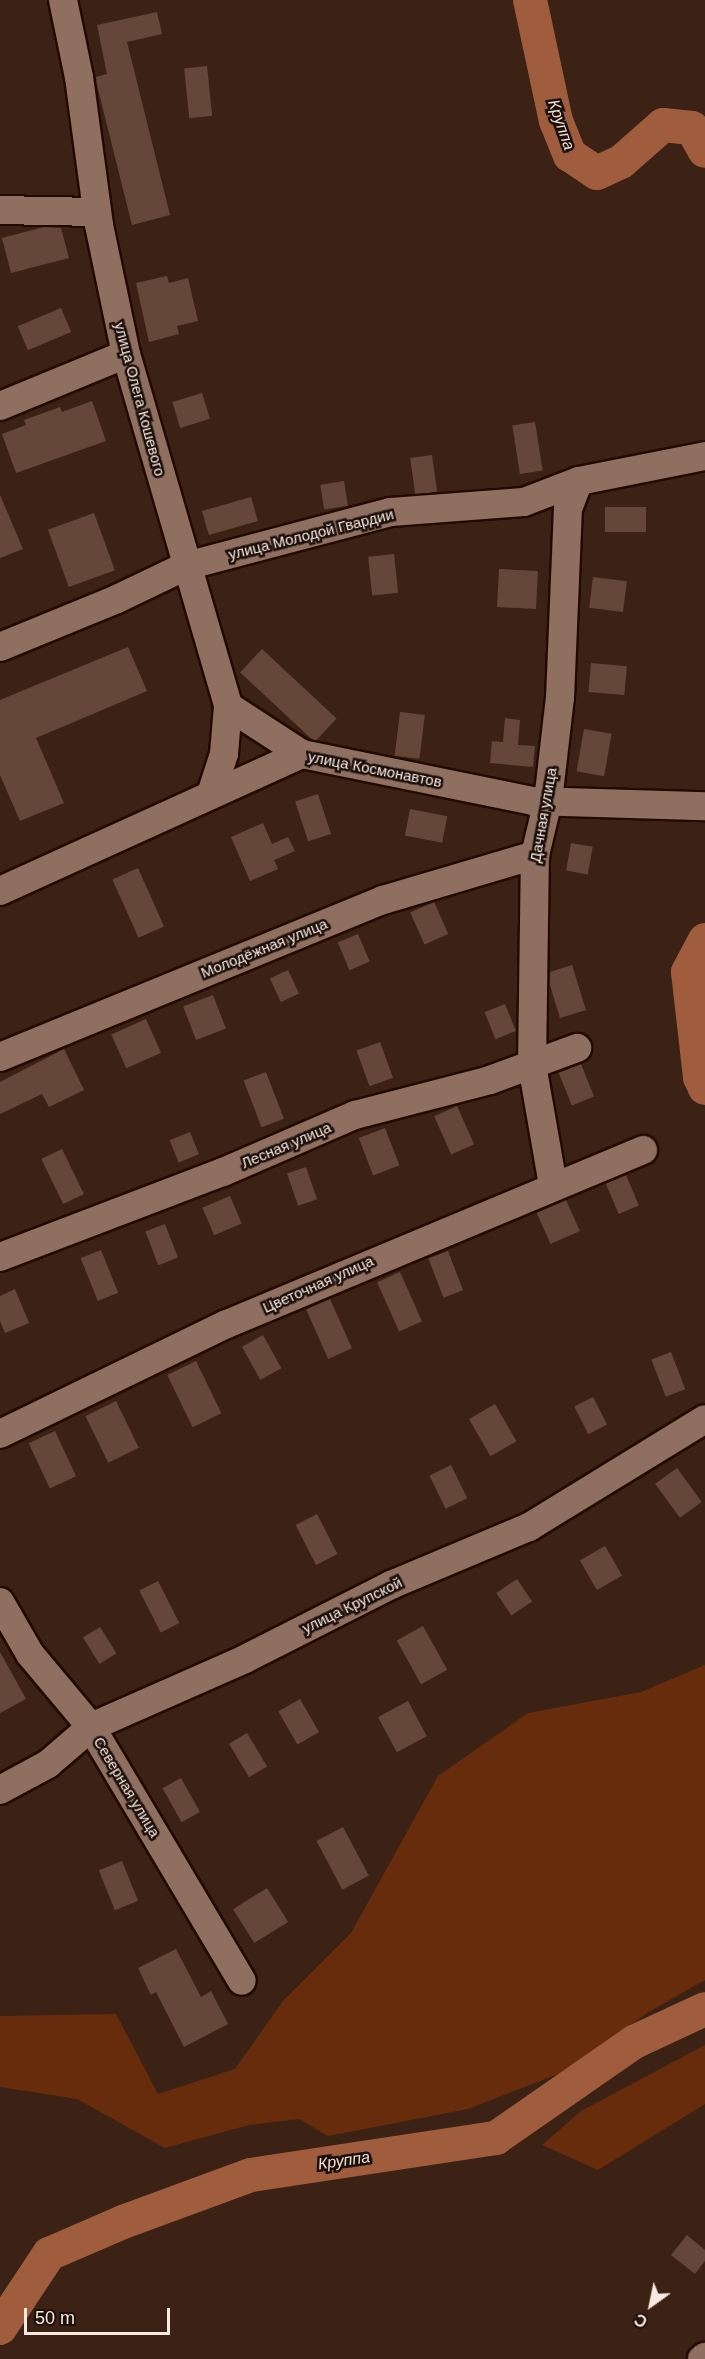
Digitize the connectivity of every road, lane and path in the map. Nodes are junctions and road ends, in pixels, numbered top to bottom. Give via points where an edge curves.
1 (63, 0) edge
2 (0, 210) edge
3 (97, 212) junction
4 (126, 354) junction
5 (0, 406) edge
6 (705, 456) edge
7 (579, 481) junction
8 (524, 502) junction
9 (568, 533) junction
10 (186, 566) junction
11 (0, 647) edge
12 (228, 706) junction
13 (302, 754) junction
14 (212, 792) junction
15 (548, 801) junction
16 (705, 806) edge
17 (535, 855) junction
18 (0, 891) edge
19 (577, 1048) dead end
20 (0, 1057) edge
21 (532, 1065) junction
22 (643, 1150) dead end
23 (553, 1185) junction
24 (0, 1257) edge
25 (705, 1419) edge
26 (0, 1434) edge
27 (0, 1602) edge
28 (91, 1727) junction
29 (0, 1790) edge
30 (242, 1981) dead end

1 - 3 street, улица Олега Кошевого via 79,77
2 - 3 street
3 - 4 street, улица Олега Кошевого
4 - 5 street
4 - 10 street, улица Олега Кошевого
6 - 7 street, улица Молодой Гвардии
7 - 8 street, улица Молодой Гвардии
7 - 9 street, Дачная улица via 568,508
8 - 9 street via 540,507
8 - 10 street, улица Молодой Гвардии via 390,513
9 - 15 street, Дачная улица via 560,698
10 - 11 street, улица Молодой Гвардии
10 - 12 street, улица Олега Кошевого
12 - 13 street
12 - 14 street, улица Олега Кошевого via 224,754
13 - 14 street, улица Космонавтов
13 - 15 street, улица Космонавтов
14 - 18 street, улица Космонавтов
15 - 16 street, улица Космонавтов
15 - 17 street, Дачная улица
17 - 20 street, Молодёжная улица via 383,900
17 - 21 street, Дачная улица
19 - 21 street, Лесная улица
21 - 23 street, Дачная улица
21 - 24 street, Лесная улица via 355,1115 223,1172
22 - 23 street, Цветочная улица
23 - 26 street, Цветочная улица via 227,1324
25 - 28 street, улица Крупской via 529,1527 391,1585 245,1659
27 - 28 street, Северная улица via 30,1654
28 - 29 street, улица Крупской via 48,1764
28 - 30 street, Северная улица

